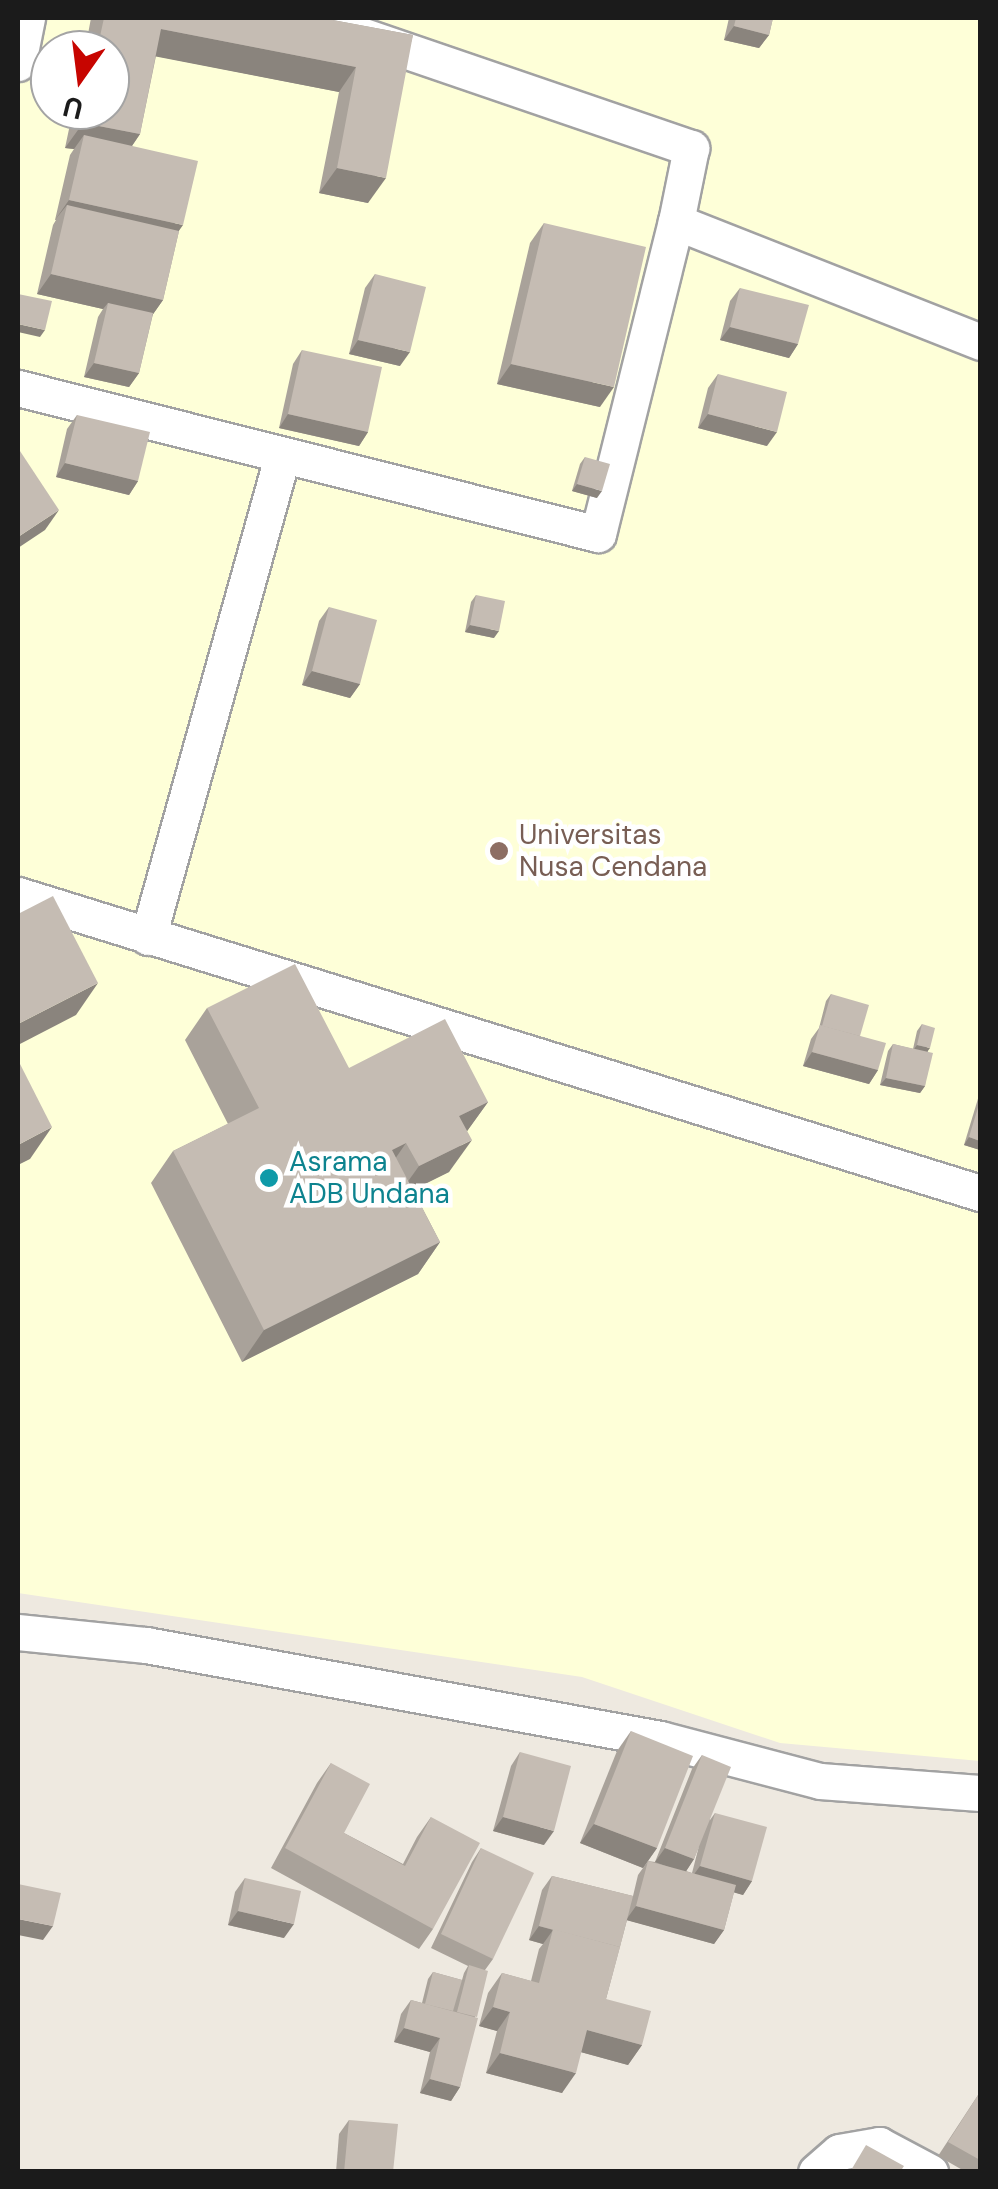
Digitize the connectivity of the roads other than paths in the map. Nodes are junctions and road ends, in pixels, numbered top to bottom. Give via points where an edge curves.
1 (27, 18) edge
2 (311, 18) edge
3 (18, 63) edge
4 (676, 222) junction
5 (980, 342) edge
6 (18, 388) edge
7 (282, 457) junction
8 (18, 895) edge
9 (148, 938) junction
10 (980, 1192) edge
11 (18, 1632) edge
12 (980, 1793) edge
13 (816, 2172) edge
14 (930, 2172) edge

1 - 3 street
2 - 4 street via 691,148
4 - 5 street
4 - 7 street via 598,534
6 - 7 street
7 - 9 street
8 - 9 street
9 - 10 street
11 - 12 street via 146,1646 660,1739 820,1781
13 - 14 street via 838,2152 880,2146

